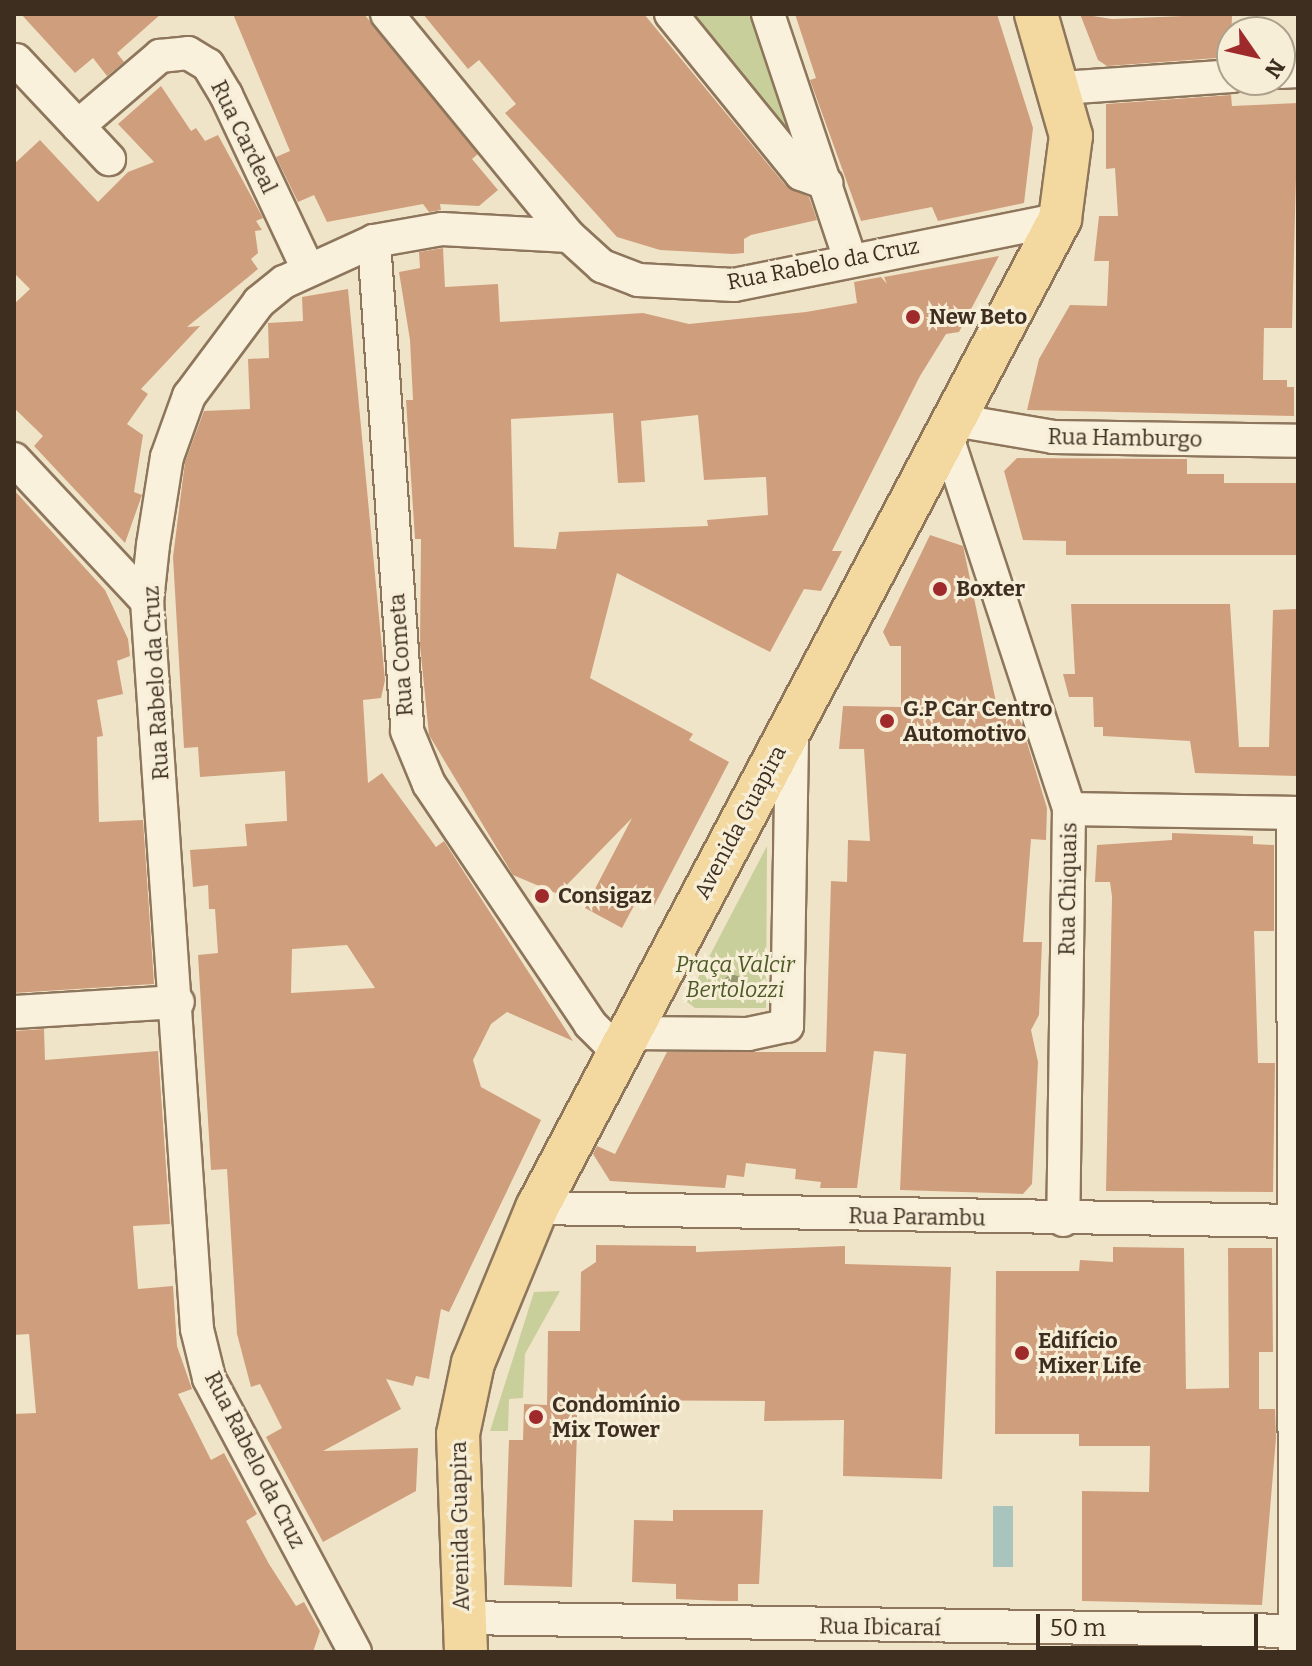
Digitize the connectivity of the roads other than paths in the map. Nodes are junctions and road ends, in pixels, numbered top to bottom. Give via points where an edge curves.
1 (387, 14) edge
2 (671, 14) edge
3 (768, 14) edge
4 (1036, 14) edge
5 (16, 60) edge
6 (1216, 77) edge
7 (1062, 88) junction
8 (78, 126) junction
9 (109, 159) dead end
10 (826, 183) junction
11 (1060, 219) junction
12 (569, 236) junction
13 (374, 241) junction
14 (850, 259) junction
15 (307, 267) junction
16 (950, 427) junction
17 (1298, 441) edge
18 (14, 459) edge
19 (147, 601) junction
20 (792, 723) junction
21 (1069, 809) junction
22 (1296, 813) edge
23 (178, 1002) junction
24 (14, 1012) edge
25 (624, 1042) junction
26 (537, 1208) junction
27 (1063, 1220) junction
28 (1294, 1221) edge
29 (464, 1635) edge
30 (1296, 1638) edge
31 (355, 1652) edge

1 - 12 street
2 - 10 street via 801,174
3 - 10 street
4 - 7 main road, Avenida Guapira
5 - 8 street
6 - 7 street
7 - 11 main road, Avenida Guapira via 1071,136
8 - 9 street
8 - 15 street, Rua Cardeal via 160,56 188,53 208,65
10 - 14 street
11 - 14 street, Rua Rabelo da Cruz
11 - 16 main road, Avenida Guapira
12 - 13 street, Rua Rabelo da Cruz via 442,229
12 - 14 street, Rua Rabelo da Cruz via 602,266 638,280 681,284 734,285
13 - 15 street, Rua Rabelo da Cruz
13 - 25 street, Rua Cometa via 401,539 402,696 417,759 590,1024
15 - 19 street, Rua Rabelo da Cruz via 259,302 189,396 167,457
16 - 17 street, Rua Hamburgo via 1053,437
16 - 20 main road, Avenida Guapira
16 - 21 street, Rua Chiquais
18 - 19 street
19 - 23 street, Rua Rabelo da Cruz
20 - 25 main road, Avenida Guapira
20 - 25 street via 787,1026 748,1034
21 - 22 street
21 - 27 street, Rua Chiquais
22 - 28 street
23 - 24 street
23 - 31 street, Rua Rabelo da Cruz via 197,1329 209,1378
25 - 26 main road, Avenida Guapira
26 - 27 street, Rua Parambu
26 - 29 main road, Avenida Guapira via 473,1363 458,1434
27 - 28 street, Rua Parambu
28 - 30 street
29 - 30 street, Rua Ibicaraí

